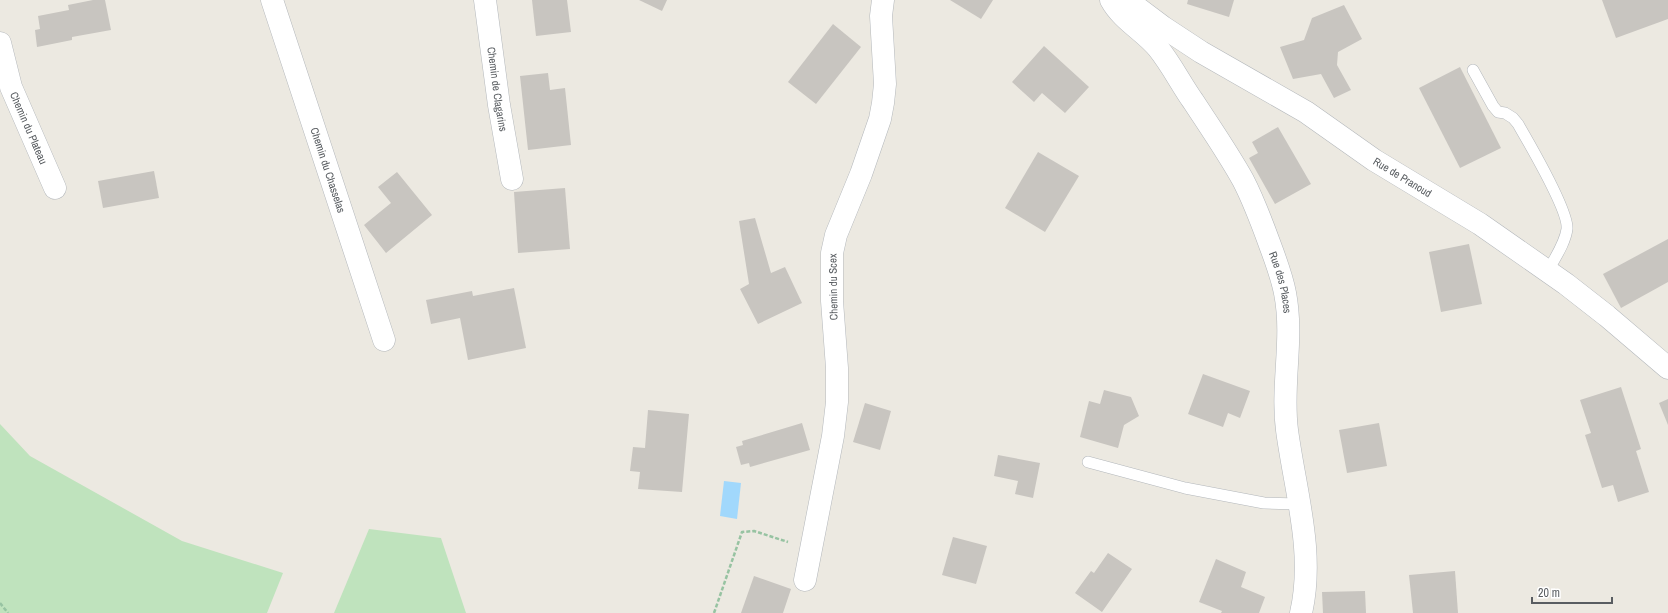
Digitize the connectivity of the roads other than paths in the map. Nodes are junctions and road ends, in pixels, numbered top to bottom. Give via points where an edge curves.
1 (272, 0) edge
2 (485, 0) edge
3 (883, 0) edge
4 (1111, 0) edge
5 (1127, 0) edge
6 (0, 43) edge
7 (1473, 70) dead end
8 (512, 179) dead end
9 (55, 188) dead end
10 (1548, 271) junction
11 (384, 340) dead end
12 (1668, 368) edge
13 (1088, 462) dead end
14 (1299, 504) junction
15 (805, 580) dead end
16 (1301, 613) edge

1 - 11 street, Chemin du Chasselas
2 - 8 street, Chemin de Clagarins
3 - 15 street, Chemin du Scex via 881,16 885,84 880,119 836,235 832,253 837,402 833,436
4 - 14 street, Rue des Places via 1122,15 1158,49 1229,157 1260,217 1285,295 1288,333 1286,416
5 - 10 street, Rue de Pranoud via 1195,48 1318,119 1374,160 1480,224
6 - 9 street, Chemin du Plateau via 10,87
7 - 10 lane via 1492,106 1498,112 1513,118 1518,124 1563,211 1567,231
10 - 12 street, Rue de Pranoud via 1607,316
13 - 14 lane via 1185,488 1264,503
14 - 16 street, Rue des Places via 1307,574

